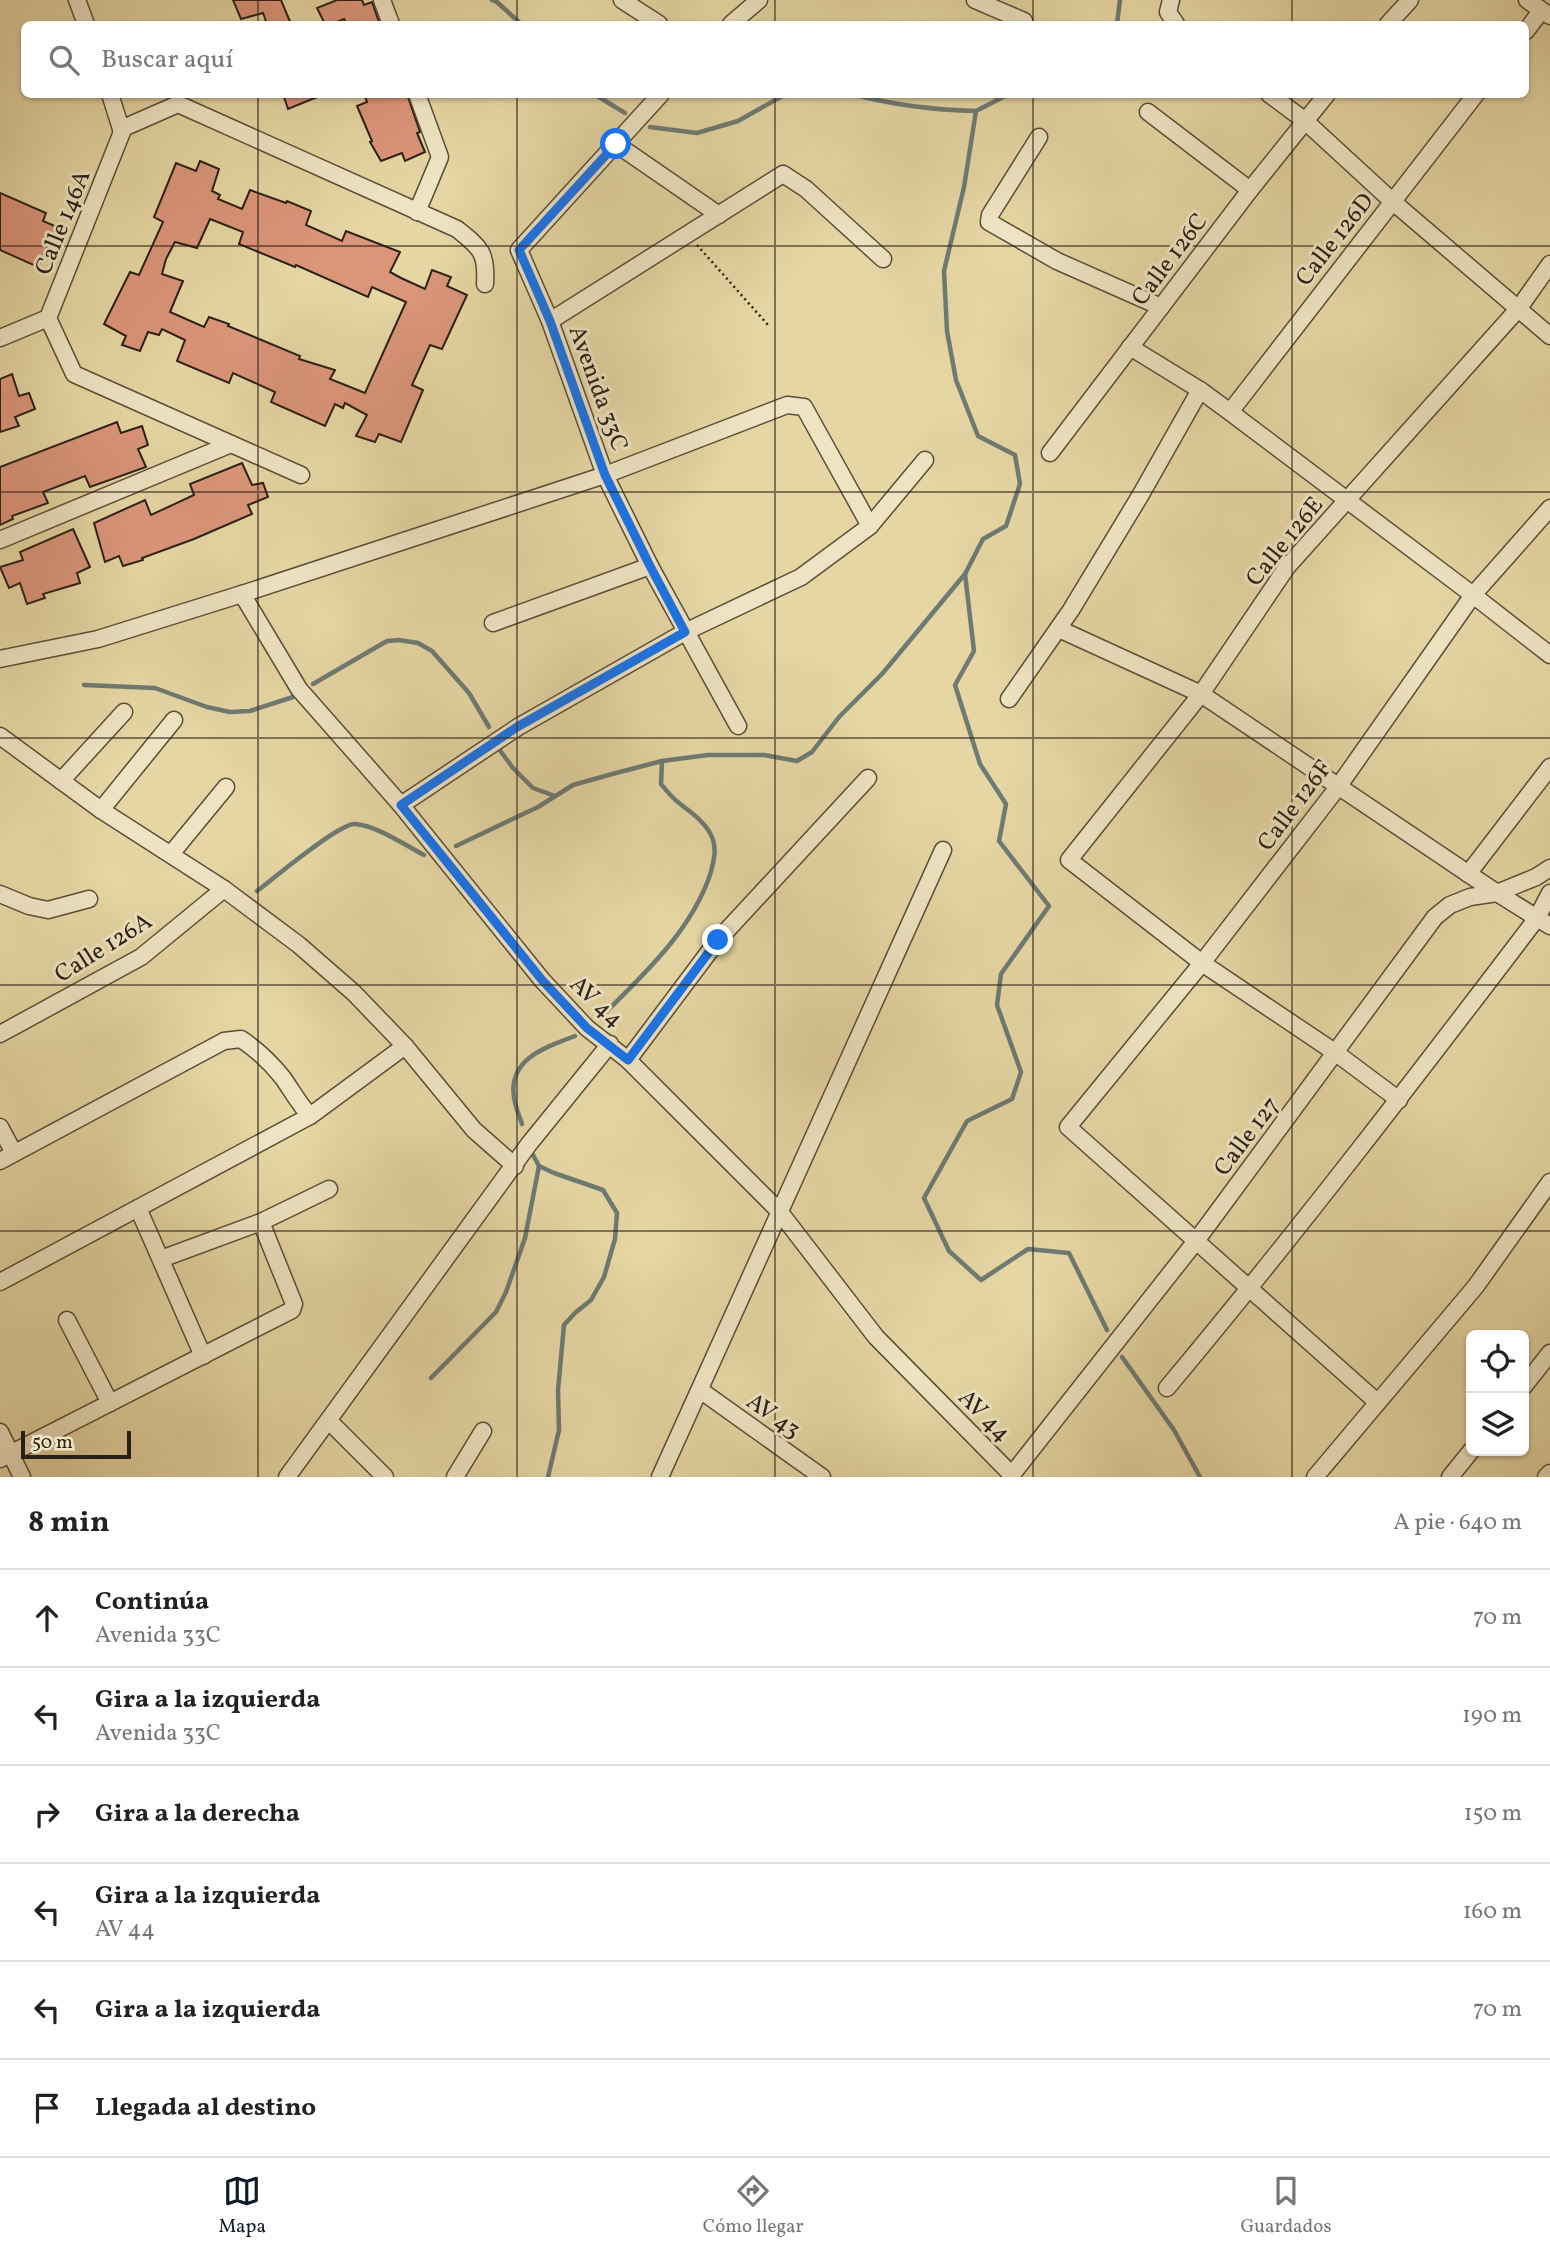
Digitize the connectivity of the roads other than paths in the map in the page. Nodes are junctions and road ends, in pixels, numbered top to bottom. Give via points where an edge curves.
1 (78, 0) edge
2 (382, 0) edge
3 (622, 0) edge
4 (759, 0) edge
5 (975, 0) edge
6 (1171, 0) edge
7 (1410, 0) edge
8 (1527, 0) edge
9 (1546, 13) edge
10 (85, 21) edge
11 (390, 21) edge
12 (654, 21) edge
13 (734, 21) edge
14 (1024, 21) dead end
15 (1174, 21) edge
16 (1391, 21) edge
17 (1529, 28) edge
18 (111, 98) edge
19 (418, 98) edge
20 (657, 98) edge
21 (1274, 98) edge
22 (1324, 98) edge
23 (1473, 98) edge
24 (1148, 112) dead end
25 (1304, 121) junction
26 (121, 129) junction
27 (1039, 137) dead end
28 (616, 144) junction
29 (1250, 190) junction
30 (1392, 201) junction
31 (417, 212) junction
32 (719, 215) junction
33 (883, 259) dead end
34 (1550, 264) edge
35 (485, 284) dead end
36 (1161, 307) junction
37 (1519, 308) junction
38 (48, 318) junction
39 (550, 321) junction
40 (1550, 336) edge
41 (0, 338) edge
42 (1130, 347) junction
43 (1200, 390) junction
44 (1230, 412) junction
45 (231, 444) junction
46 (1050, 453) dead end
47 (925, 460) dead end
48 (301, 475) dead end
49 (605, 475) junction
50 (1348, 500) junction
51 (1550, 508) edge
52 (870, 526) junction
53 (0, 540) edge
54 (650, 566) junction
55 (242, 594) junction
56 (1473, 595) junction
57 (493, 623) dead end
58 (1059, 629) junction
59 (685, 632) junction
60 (1550, 655) edge
61 (0, 659) edge
62 (1201, 694) junction
63 (1009, 699) dead end
64 (124, 712) dead end
65 (174, 720) dead end
66 (738, 726) dead end
67 (0, 736) edge
68 (1550, 766) edge
69 (868, 778) dead end
70 (61, 782) junction
71 (226, 787) dead end
72 (1338, 787) junction
73 (401, 805) junction
74 (101, 810) junction
75 (943, 850) dead end
76 (171, 854) junction
77 (1550, 868) edge
78 (1468, 874) junction
79 (224, 889) junction
80 (1497, 893) junction
81 (1550, 893) edge
82 (0, 894) edge
83 (89, 899) dead end
84 (1544, 922) edge
85 (1202, 963) junction
86 (0, 1034) edge
87 (610, 1044) junction
88 (405, 1046) junction
89 (1336, 1052) junction
90 (628, 1060) junction
91 (1399, 1100) junction
92 (310, 1116) junction
93 (0, 1127) edge
94 (7, 1157) edge
95 (515, 1166) junction
96 (1550, 1182) edge
97 (329, 1189) dead end
98 (138, 1208) junction
99 (779, 1211) junction
100 (261, 1222) junction
101 (1196, 1241) junction
102 (161, 1259) junction
103 (0, 1282) edge
104 (1250, 1289) junction
105 (67, 1320) dead end
106 (1550, 1353) edge
107 (203, 1356) junction
108 (1529, 1380) edge
109 (1167, 1388) dead end
110 (700, 1390) junction
111 (1377, 1402) junction
112 (110, 1403) junction
113 (329, 1421) junction
114 (483, 1431) dead end
115 (0, 1432) edge
116 (5, 1456) edge
117 (1467, 1456) edge
118 (1550, 1473) edge
119 (1011, 1476) edge
120 (22, 1477) edge
121 (287, 1477) edge
122 (385, 1477) edge
123 (455, 1477) edge
124 (660, 1477) edge
125 (822, 1477) edge
126 (1315, 1477) edge
127 (1450, 1477) edge
128 (1546, 1477) edge

1 - 10 street
2 - 11 street
3 - 12 street
4 - 13 street
5 - 14 street
6 - 15 street via 1168,12
7 - 16 street
8 - 9 street
9 - 17 street
18 - 26 street
19 - 31 street via 440,157
20 - 28 street, Avenida 33C
21 - 25 street
22 - 25 street, Calle 126C
23 - 30 street, Calle 126D
24 - 29 street
25 - 29 street, Calle 126C
25 - 30 street
26 - 31 street via 178,104
26 - 38 street, Calle 146A
27 - 36 street via 989,222 1057,261
28 - 32 street
28 - 39 street, Avenida 33C via 519,250
29 - 36 street, Calle 126C
30 - 37 street
30 - 44 street, Calle 126D
31 - 35 street via 457,229 476,244 486,263
32 - 33 street via 783,174
32 - 39 street
34 - 37 street, Calle 126E
36 - 42 street, Calle 126C
37 - 40 street
37 - 50 street, Calle 126E
38 - 41 street
38 - 45 street via 74,374
39 - 49 street, Avenida 33C
42 - 43 street
42 - 46 street, Calle 126C
43 - 44 street
43 - 58 street
44 - 50 street
45 - 48 street
45 - 53 street
47 - 52 street
49 - 52 street via 787,405 804,407
49 - 54 street, Avenida 33C
49 - 55 street
50 - 56 street
50 - 62 street, Calle 126E via 1287,567
51 - 56 street, Calle 126F
52 - 59 street via 801,577
54 - 57 street
54 - 59 street, Avenida 33C
55 - 61 street via 98,639
55 - 73 street, AV 44 via 299,689
56 - 60 street
56 - 72 street, Calle 126F
58 - 62 street
58 - 63 street
59 - 66 street, Avenida 33C
59 - 73 street via 517,727
62 - 72 street
62 - 85 street, Calle 126E via 1069,860
64 - 70 street
65 - 74 street
67 - 70 street
68 - 78 street
69 - 90 street via 718,940
70 - 74 street
71 - 76 street
72 - 78 street
72 - 85 street, Calle 126F
73 - 87 street, AV 44 via 542,980 587,1028
74 - 76 street
75 - 99 street
76 - 79 street
77 - 80 street, Calle 127
78 - 80 street
79 - 86 street, Calle 126A via 141,957
79 - 88 street via 354,993
80 - 84 street
80 - 89 street, Calle 127 via 1470,897 1435,916
81 - 84 street
82 - 83 street via 48,911
84 - 91 street
85 - 89 street
85 - 101 street, Calle 126F via 1068,1126
87 - 90 street, AV 44
87 - 95 street
88 - 92 street
88 - 95 street via 474,1130
89 - 91 street
89 - 101 street, Calle 127
90 - 99 street, AV 44
91 - 104 street
92 - 94 street via 250,1045 241,1039 225,1041
92 - 98 street
93 - 94 street
95 - 113 street
96 - 111 street via 1476,1286
97 - 100 street
98 - 102 street
98 - 103 street
99 - 110 street
99 - 119 street, AV 44 via 876,1337
100 - 102 street
100 - 107 street via 294,1304 292,1310
101 - 104 street
101 - 119 street, Calle 127
102 - 107 street
104 - 109 street
104 - 111 street
105 - 112 street
106 - 108 street
107 - 112 street
110 - 124 street
110 - 125 street, AV 43
111 - 126 street
112 - 116 street
113 - 121 street
113 - 122 street
114 - 123 street
115 - 116 street
116 - 120 street
117 - 127 street
118 - 128 street

